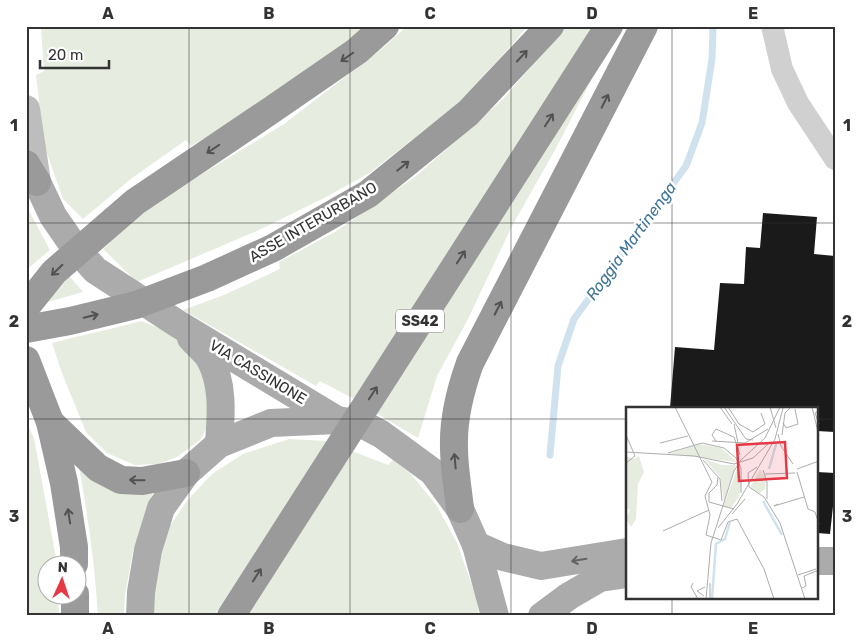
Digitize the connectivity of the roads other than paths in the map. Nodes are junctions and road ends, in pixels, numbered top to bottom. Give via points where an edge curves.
1 (385, 26) edge
2 (550, 26) edge
3 (610, 26) edge
4 (644, 26) edge
5 (772, 26) edge
6 (26, 110) edge
7 (835, 159) edge
8 (32, 173) edge
9 (26, 307) edge
10 (178, 324) junction
11 (26, 328) edge
12 (26, 360) edge
13 (337, 420) junction
14 (50, 422) junction
15 (219, 444) junction
16 (186, 473) junction
17 (460, 510) junction
18 (476, 545) junction
19 (626, 552) edge
20 (74, 554) edge
21 (818, 561) edge
22 (835, 561) edge
23 (626, 574) edge
24 (140, 616) edge
25 (231, 616) edge
26 (495, 616) edge
27 (542, 616) edge

1 -> 9 highway via 270,112 136,202 54,272
11 -> 2 highway, ASSE INTERURBANO via 136,306 273,248 368,194 468,113
25 -> 3 highway, SS42
17 -> 4 highway via 454,441 456,411 470,363
5 - 7 street via 782,69 798,103
6 - 8 main road, VIA CASSINONE
8 - 10 main road, VIA CASSINONE via 53,216 95,270
10 - 13 main road, VIA CASSINONE
10 - 15 main road, VIA CASSINONE via 209,358 218,378 221,410
12 - 14 highway
13 - 15 main road, VIA CASSINONE via 271,423
13 - 17 main road, VIA CASSINONE via 362,424 381,434 433,472
16 -> 14 highway via 142,481 121,480 98,468
20 -> 14 highway via 64,483
15 - 16 main road, VIA CASSINONE
16 - 24 main road, VIA CASSINONE via 161,508 148,550
17 - 18 main road, VIA CASSINONE
19 -> 18 main road via 540,566 503,557
18 - 26 main road, VIA CASSINONE
21 - 22 main road
23 - 27 main road via 600,578

